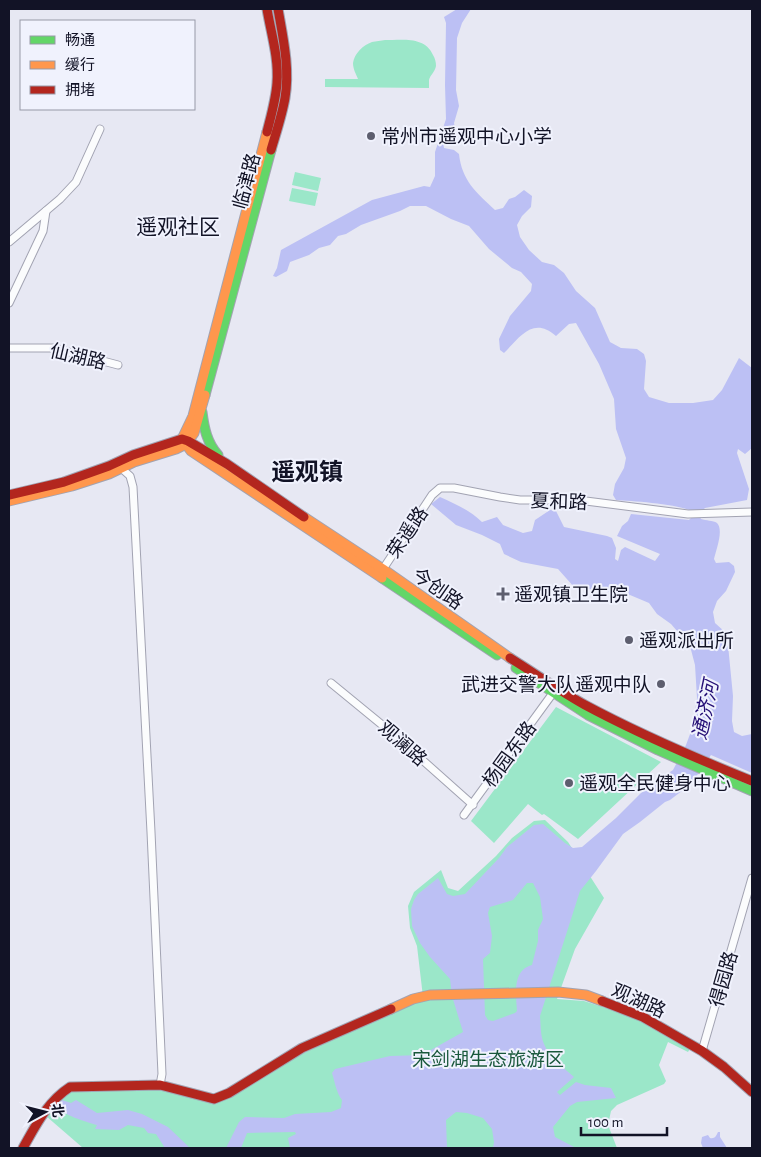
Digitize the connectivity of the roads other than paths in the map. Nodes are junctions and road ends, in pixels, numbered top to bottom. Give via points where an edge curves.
1 (267, 9) edge
2 (278, 9) edge
3 (100, 129) dead end
4 (46, 211) junction
5 (9, 242) edge
6 (9, 303) edge
7 (9, 348) edge
8 (118, 365) dead end
9 (202, 411) junction
10 (185, 441) junction
11 (227, 464) junction
12 (121, 468) junction
13 (9, 495) edge
14 (432, 495) joint
15 (9, 501) edge
16 (752, 512) edge
17 (383, 569) junction
18 (331, 683) dead end
19 (553, 693) junction
20 (679, 756) junction
21 (706, 766) junction
22 (752, 781) edge
23 (752, 791) edge
24 (473, 805) junction
25 (464, 815) dead end
26 (752, 878) edge
27 (702, 1051) junction
28 (160, 1085) junction
29 (752, 1092) edge
30 (23, 1148) edge

1 - 10 main road, 临津路 via 276,61 276,97
2 - 9 main road, 临津路 via 286,54 285,98
3 - 4 street via 76,182
4 - 5 street
4 - 6 street via 43,231
7 - 8 street, 仙湖路 via 54,348
9 - 10 main road, 临津路 via 194,433
9 - 11 main road via 208,439
10 - 11 main road, 今创路
10 - 12 main road via 176,449
10 - 13 main road via 133,455 64,482
10 - 19 main road, 今创路 via 192,451
11 - 17 main road, 今创路
12 - 15 main road via 72,486
12 - 28 street via 130,476 133,487 152,842 162,1065
14 - 16 street, 夏和路 via 446,487 520,500 578,500 688,514
14 - 17 street, 荣遥路
17 - 20 main road, 今创路 via 583,704
18 - 24 street, 观澜路
19 - 20 main road, 今创路 via 588,714
19 - 24 street, 杨园东路
20 - 21 main road
21 - 22 main road
21 - 23 main road
24 - 25 street, 杨园东路
26 - 27 street, 得园路
27 - 28 main road, 观湖路 via 642,1017 586,995 558,992 430,995 302,1048 221,1097 214,1099
27 - 29 main road, 观湖路
28 - 30 main road, 观湖路 via 81,1086 62,1091 47,1107

